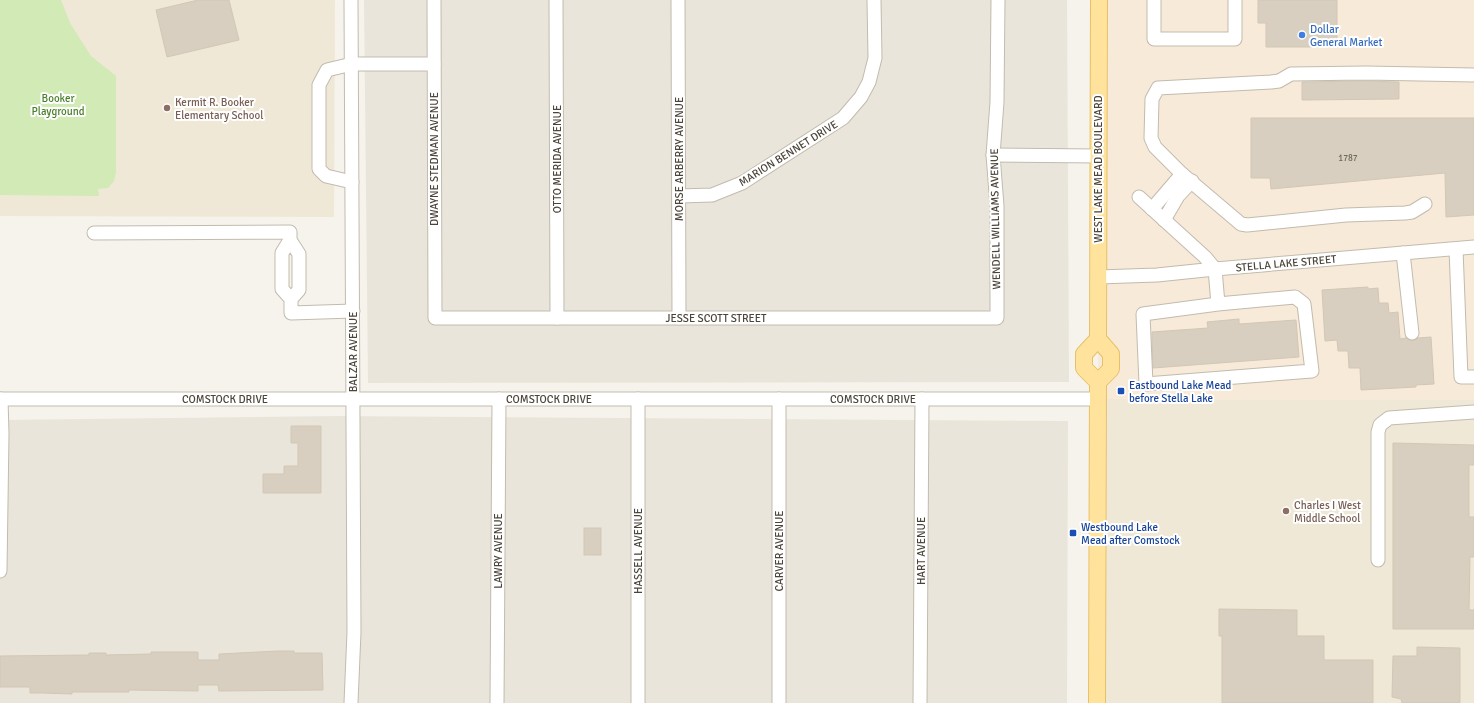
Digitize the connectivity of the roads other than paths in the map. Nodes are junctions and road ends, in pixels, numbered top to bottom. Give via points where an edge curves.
1 (351, 0) edge
2 (434, 0) edge
3 (556, 0) edge
4 (678, 0) edge
5 (874, 0) edge
6 (998, 0) edge
7 (1099, 0) edge
8 (1154, 0) edge
9 (1235, 0) edge
10 (352, 64) junction
11 (434, 64) junction
12 (1474, 75) edge
13 (993, 155) junction
14 (1098, 156) junction
15 (1187, 178) junction
16 (352, 182) junction
17 (679, 196) junction
18 (1139, 197) dead end
19 (1425, 204) dead end
20 (1152, 209) junction
21 (1164, 220) junction
22 (94, 233) dead end
23 (1474, 247) edge
24 (1456, 249) junction
25 (1403, 253) junction
26 (1215, 269) junction
27 (1098, 277) junction
28 (1218, 304) junction
29 (353, 311) junction
30 (435, 318) joint
31 (557, 318) junction
32 (679, 318) junction
33 (997, 318) joint
34 (1412, 333) dead end
35 (1098, 339) junction
36 (1474, 377) edge
37 (1098, 382) junction
38 (1, 399) edge
39 (354, 399) junction
40 (499, 399) junction
41 (638, 399) junction
42 (779, 399) junction
43 (922, 399) junction
44 (1098, 399) junction
45 (1474, 412) edge
46 (1378, 560) dead end
47 (0, 571) edge
48 (351, 703) edge
49 (497, 703) edge
50 (638, 703) edge
51 (778, 703) edge
52 (920, 703) edge
53 (1097, 703) edge

1 - 10 street, BALZAR AVENUE
2 - 11 street, DWAYNE STEDMAN AVENUE
3 - 31 street, OTTO MERIDA AVENUE
4 - 17 street, MORSE ARBERRY AVENUE
5 - 17 street, MARION BENNET DRIVE via 874,58 869,82 861,97 843,118 742,183 712,195
6 - 13 street, WENDELL WILLIAMS AVENUE via 998,102
7 - 14 main road, WEST LAKE MEAD BOULEVARD
8 - 9 street via 1154,39 1235,39
10 - 11 street
10 - 16 street, BALZAR AVENUE
10 - 16 street via 327,70 319,85 319,169 326,176
11 - 30 street, DWAYNE STEDMAN AVENUE
12 - 15 street via 1291,74 1279,81 1271,82 1158,88 1152,100 1151,138 1155,147
13 - 14 street
13 - 33 street, WENDELL WILLIAMS AVENUE via 997,206
14 - 27 main road, WEST LAKE MEAD BOULEVARD
15 - 19 street via 1246,226 1412,212
15 - 20 street
15 - 21 street
16 - 29 street, BALZAR AVENUE
17 - 32 street, MORSE ARBERRY AVENUE
18 - 20 street
20 - 21 street
21 - 26 street
22 - 29 street via 290,232 290,240 299,254 299,290 291,299 291,313
23 - 24 street, STELLA LAKE STREET
24 - 25 street, STELLA LAKE STREET
24 - 36 street via 1461,377
25 - 26 street, STELLA LAKE STREET
25 - 34 street
26 - 27 street, STELLA LAKE STREET via 1157,275
26 - 28 street
27 - 35 main road, WEST LAKE MEAD BOULEVARD
28 - 28 street via 1143,314 1146,384 1312,371 1304,304 1295,297
29 - 39 street, BALZAR AVENUE
30 - 31 street, JESSE SCOTT STREET
31 - 32 street, JESSE SCOTT STREET
32 - 33 street, JESSE SCOTT STREET
35 - 37 main road via 1111,354 1111,369
35 - 37 main road via 1084,354 1084,368
37 - 44 main road
38 - 39 street, COMSTOCK DRIVE
38 - 47 street
39 - 40 street, COMSTOCK DRIVE
39 - 48 street, BALZAR AVENUE via 354,632
40 - 41 street, COMSTOCK DRIVE
40 - 49 street, LAWRY AVENUE
41 - 42 street, COMSTOCK DRIVE
41 - 50 street, HASSELL AVENUE
42 - 43 street, COMSTOCK DRIVE
42 - 51 street, CARVER AVENUE
43 - 44 street, COMSTOCK DRIVE
43 - 52 street, HART AVENUE
44 - 53 main road
45 - 46 street via 1389,418 1380,425

